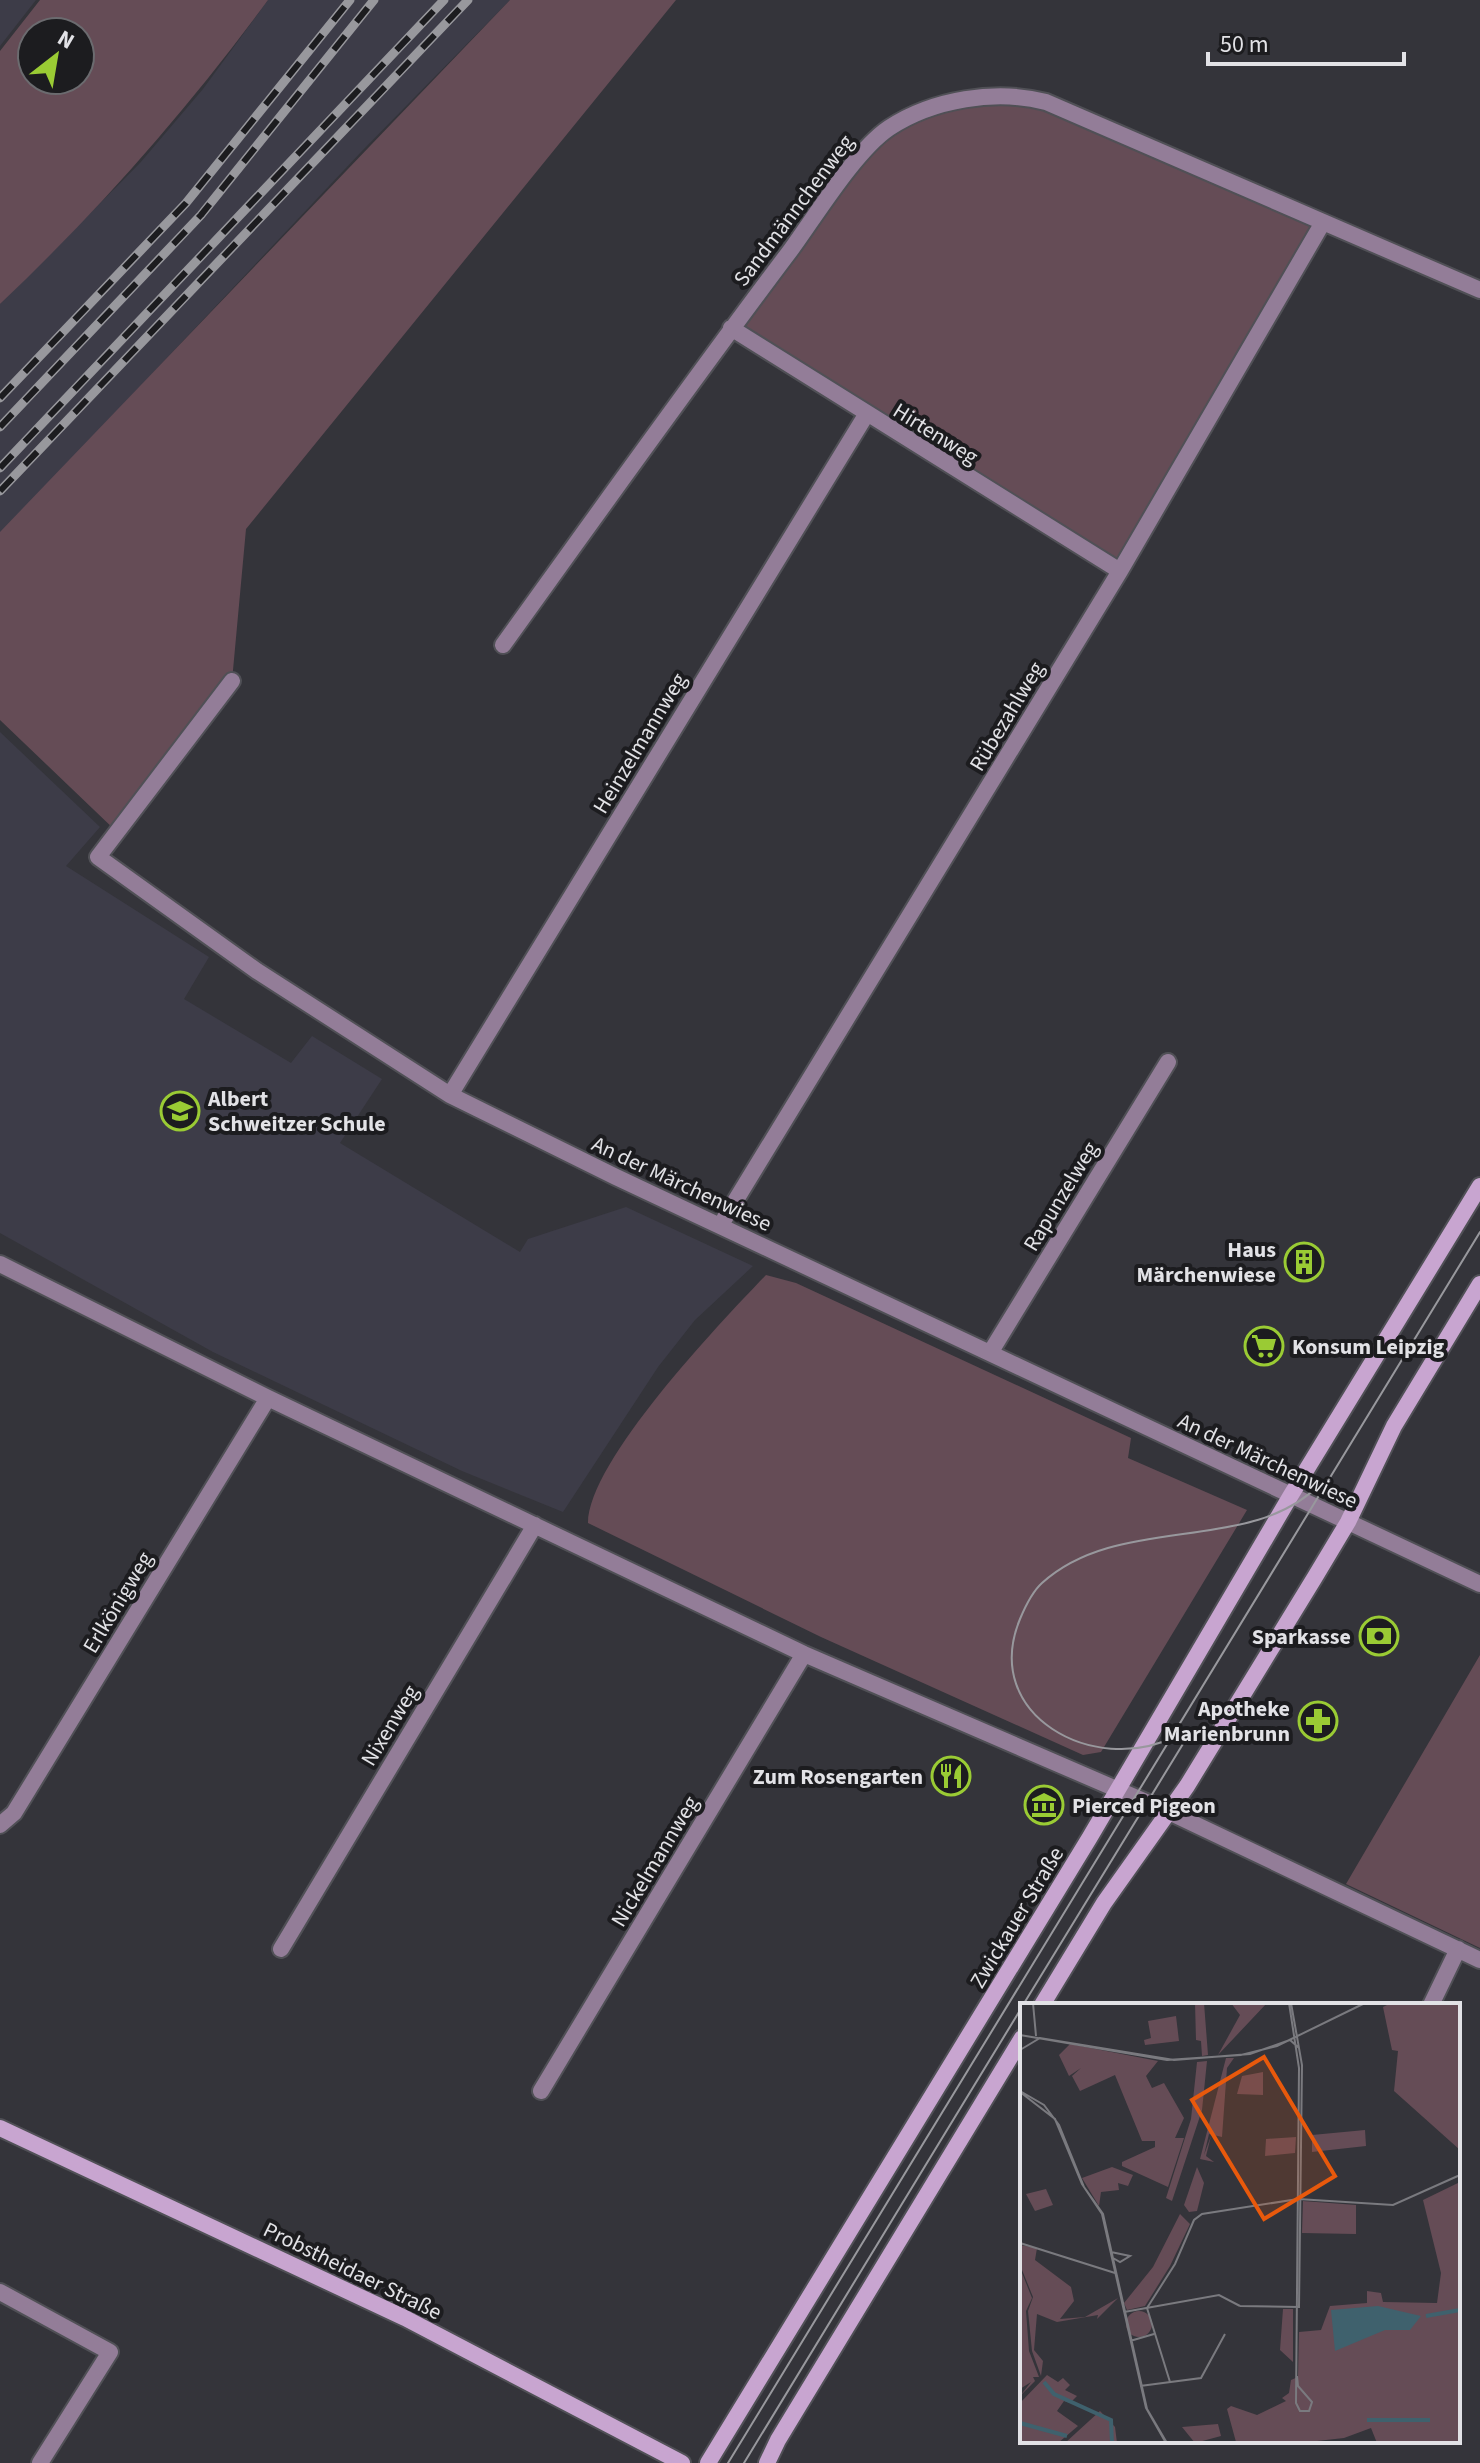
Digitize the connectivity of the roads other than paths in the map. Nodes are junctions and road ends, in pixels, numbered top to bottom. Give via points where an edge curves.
1 (1322, 224) junction
2 (1480, 290) edge
3 (731, 328) junction
4 (866, 415) junction
5 (1120, 571) junction
6 (503, 645) dead end
7 (232, 681) dead end
8 (1168, 1062) dead end
9 (450, 1095) junction
10 (1480, 1186) edge
11 (720, 1226) junction
12 (0, 1264) edge
13 (1480, 1284) edge
14 (990, 1353) junction
15 (268, 1398) junction
16 (1291, 1495) junction
17 (1348, 1522) junction
18 (535, 1525) junction
19 (1480, 1584) edge
20 (804, 1654) junction
21 (1119, 1790) junction
22 (1167, 1811) junction
23 (0, 1825) edge
24 (281, 1949) dead end
25 (1458, 1949) junction
26 (1480, 1960) edge
27 (1043, 2003) edge
28 (1432, 2003) edge
29 (1020, 2041) edge
30 (541, 2091) dead end
31 (0, 2128) edge
32 (0, 2292) edge
33 (40, 2463) edge
34 (682, 2463) edge
35 (708, 2463) edge
36 (767, 2463) edge

1 - 2 street, Sandmännchenweg
1 - 3 street, Sandmännchenweg via 1046,102 1022,96 979,97 912,116 872,141
1 - 5 street, Rübezahlweg
3 - 4 street, Hirtenweg
3 - 6 street, Sandmännchenweg
4 - 5 street, Hirtenweg
4 - 9 street, Heinzelmannweg
5 - 11 street, Rübezahlweg
7 - 9 street, An der Märchenwiese via 98,857 257,971
8 - 14 street, Rapunzelweg
9 - 11 street, An der Märchenwiese
10 - 16 main road, Zwickauer Straße
11 - 14 street, An der Märchenwiese
12 - 15 street
13 - 17 main road via 1394,1426
14 - 16 street, An der Märchenwiese
15 - 18 street
15 - 23 street, Erlkönigweg via 14,1813
16 - 17 street, An der Märchenwiese
16 - 21 main road, Zwickauer Straße
17 - 19 street, An der Märchenwiese
17 - 22 main road
18 - 20 street
18 - 24 street, Nixenweg
20 - 21 street
20 - 30 street, Nickelmannweg
21 - 22 street
21 - 35 main road, Zwickauer Straße
22 - 25 street
22 - 27 main road
25 - 26 street
25 - 28 street
29 - 36 main road
31 - 34 main road, Probstheidaer Straße via 405,2318
32 - 33 street via 110,2352

